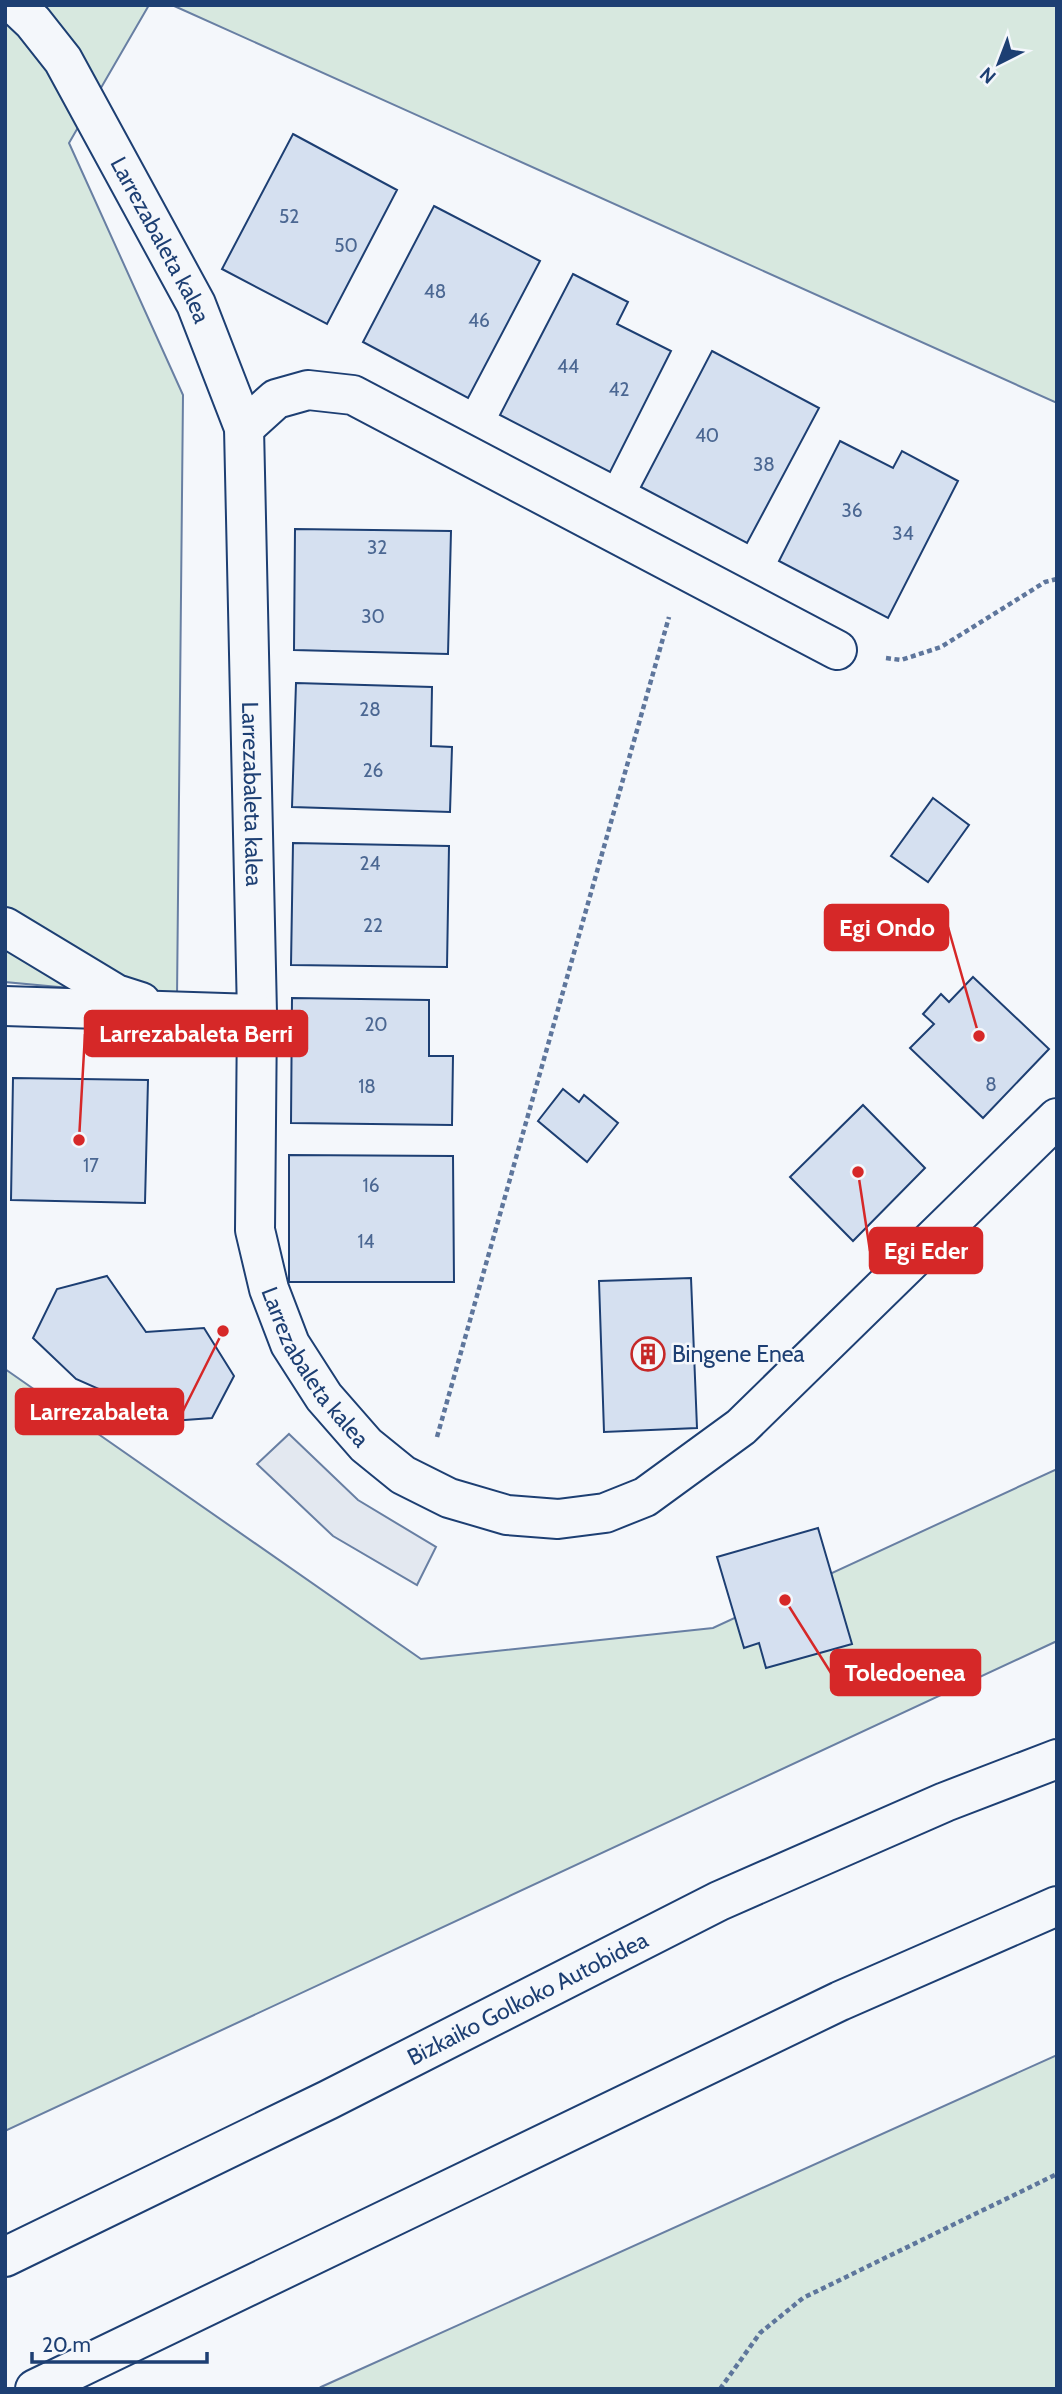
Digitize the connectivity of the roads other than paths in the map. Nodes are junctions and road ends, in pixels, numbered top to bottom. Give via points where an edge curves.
1 (15, 5) edge
2 (244, 428) junction
3 (837, 650) road end
4 (5, 927) edge
5 (5, 1006) edge
6 (162, 1010) junction
7 (257, 1014) junction
8 (1057, 1118) edge
9 (1057, 1759) edge
10 (1057, 1906) edge
11 (5, 2257) edge
12 (35, 2389) edge

1 - 2 main road, Larrezabaleta kalea via 63,60 196,304
2 - 3 main road via 276,399 308,390 353,395
2 - 7 main road, Larrezabaleta kalea
4 - 6 main road via 116,993
5 - 6 main road
6 - 7 main road
7 - 8 main road, Larrezabaleta kalea via 255,1230 268,1290 290,1344 324,1397 366,1445 403,1475 449,1498 507,1515 558,1519 605,1513 645,1497 741,1427
9 - 11 main road, Bizkaiko Golkoko Autobidea via 945,1802 719,1901 328,2100
10 - 12 main road via 840,2001

